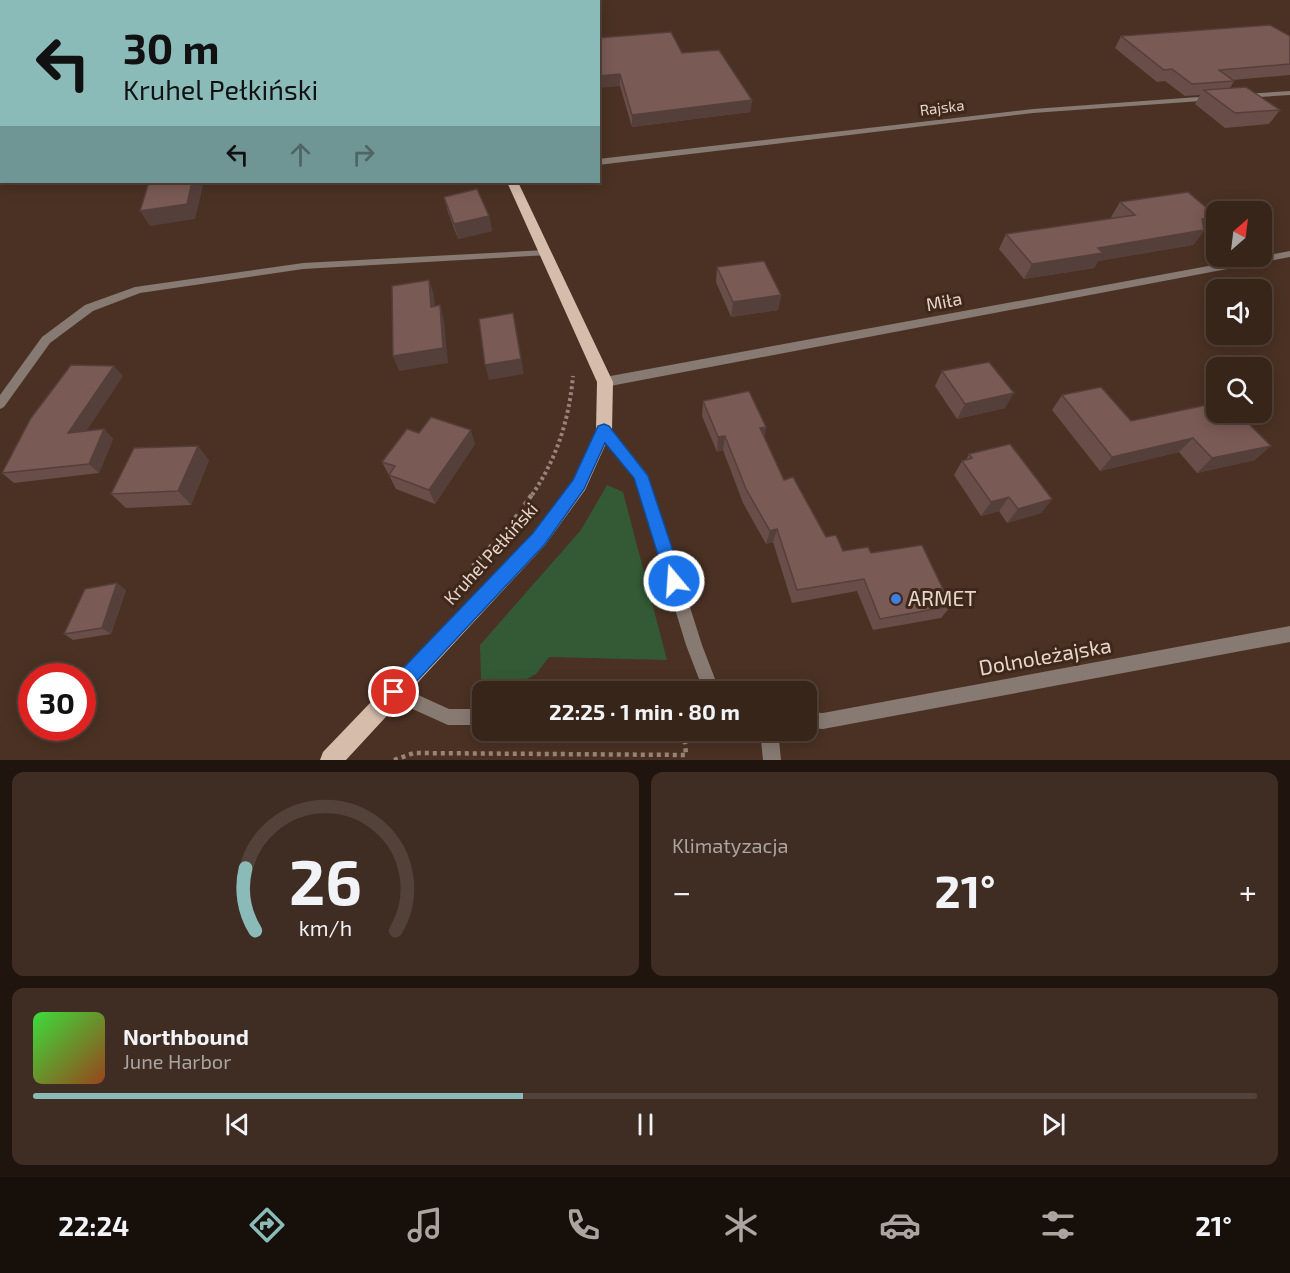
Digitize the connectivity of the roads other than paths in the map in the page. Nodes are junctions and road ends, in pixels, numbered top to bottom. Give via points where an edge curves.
1 (1290, 93) edge
2 (1231, 97) edge
3 (1219, 98) edge
4 (600, 162) edge
5 (512, 183) edge
6 (545, 253) junction
7 (1290, 254) edge
8 (605, 382) junction
9 (0, 404) edge
10 (604, 430) junction
11 (1290, 634) edge
12 (708, 681) edge
13 (394, 692) junction
14 (472, 717) edge
15 (817, 721) edge
16 (770, 741) edge
17 (331, 760) edge
18 (772, 760) edge

1 - 2 street
3 - 4 street, Rajska via 1033,111
5 - 6 main road, Kruhel Pełkiński
6 - 8 main road, Kruhel Pełkiński
6 - 9 street via 303,266 139,290 89,308 46,340
7 - 8 street, Miła
8 - 10 main road, Kruhel Pełkiński
10 - 12 street via 641,476
10 - 13 main road, Kruhel Pełkiński via 579,485 539,539
11 - 15 street, Dolnoleżajska
13 - 14 street via 448,717
13 - 17 main road, Kruhel Pełkiński
16 - 18 street

